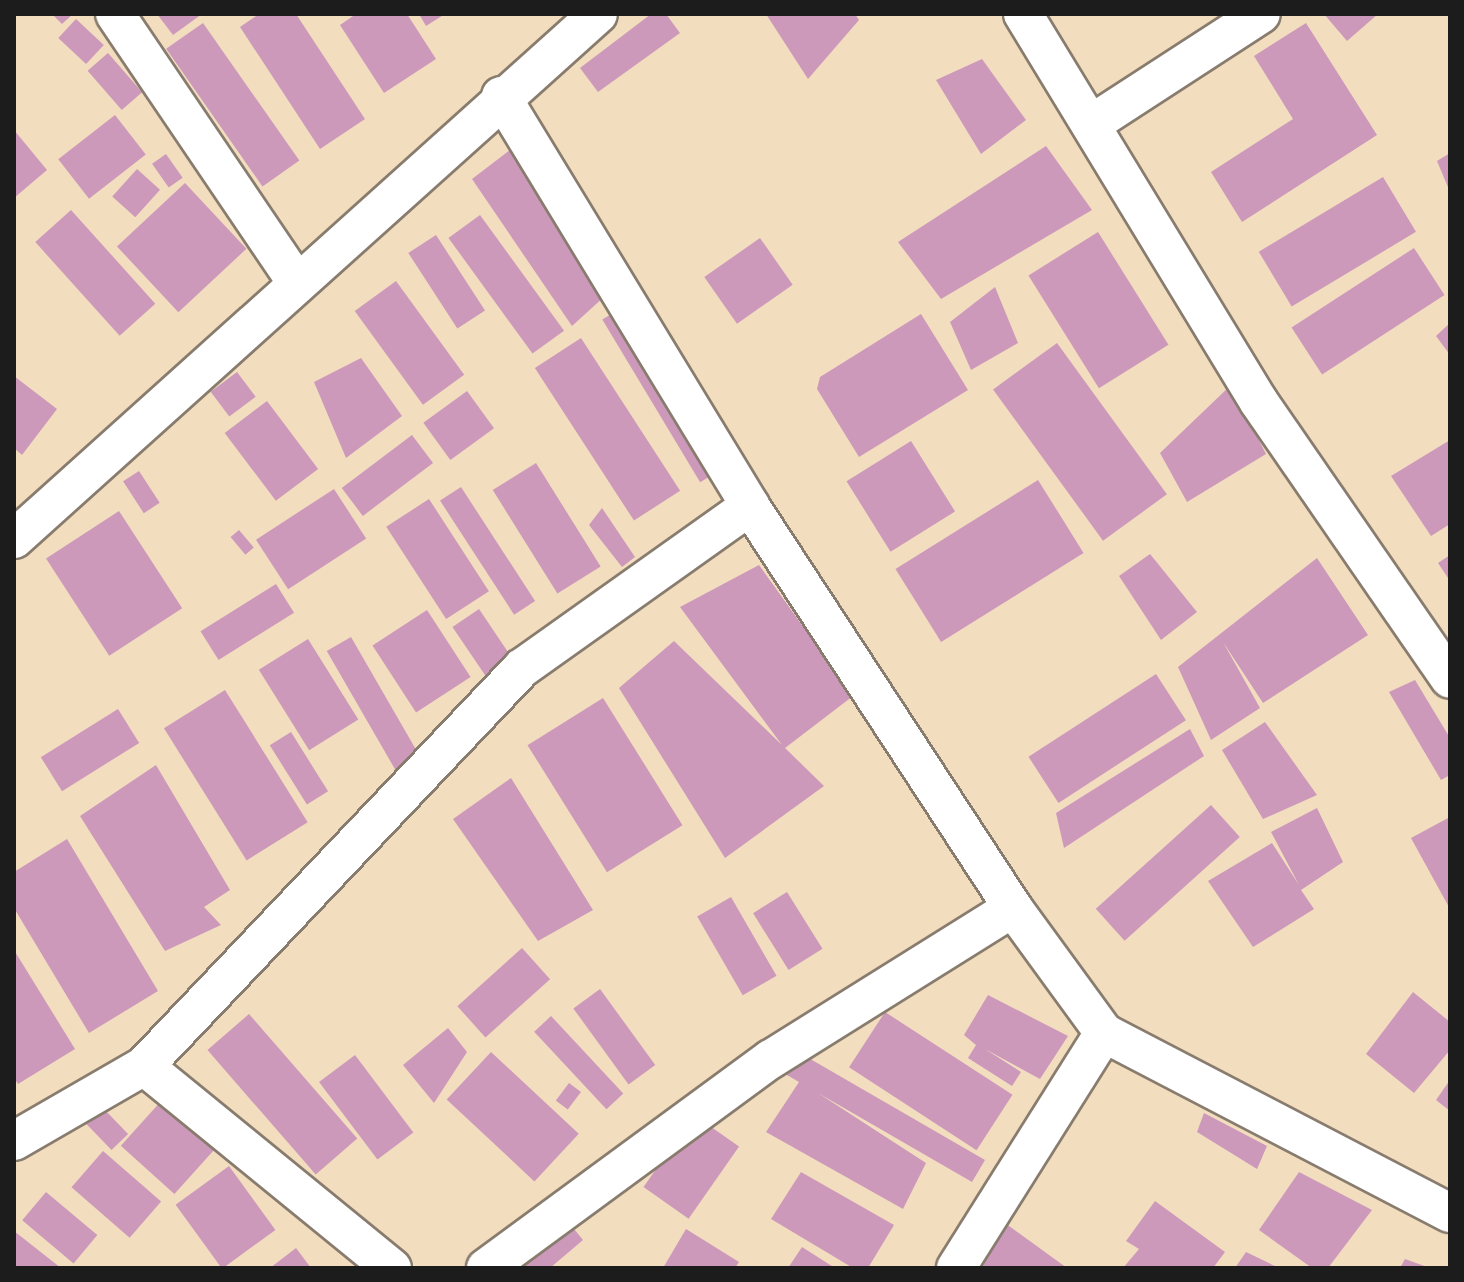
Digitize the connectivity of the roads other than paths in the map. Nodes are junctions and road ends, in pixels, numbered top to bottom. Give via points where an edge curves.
1 (115, 14) edge
2 (598, 14) edge
3 (1023, 14) edge
4 (1261, 14) edge
5 (501, 96) junction
6 (1093, 123) junction
7 (295, 280) junction
8 (750, 506) junction
9 (14, 539) edge
10 (1450, 679) edge
11 (1013, 908) junction
12 (1104, 1033) junction
13 (144, 1066) junction
14 (14, 1141) edge
15 (1450, 1213) edge
16 (392, 1268) edge
17 (486, 1268) edge
18 (956, 1268) edge

1 - 7 street
2 - 5 street
3 - 6 street
4 - 6 street
5 - 7 street
5 - 8 street
6 - 10 street via 1259,402
7 - 9 street
8 - 11 street
8 - 13 street via 522,668
11 - 12 street
11 - 17 street via 771,1059
12 - 15 street
12 - 18 street
13 - 14 street
13 - 16 street

